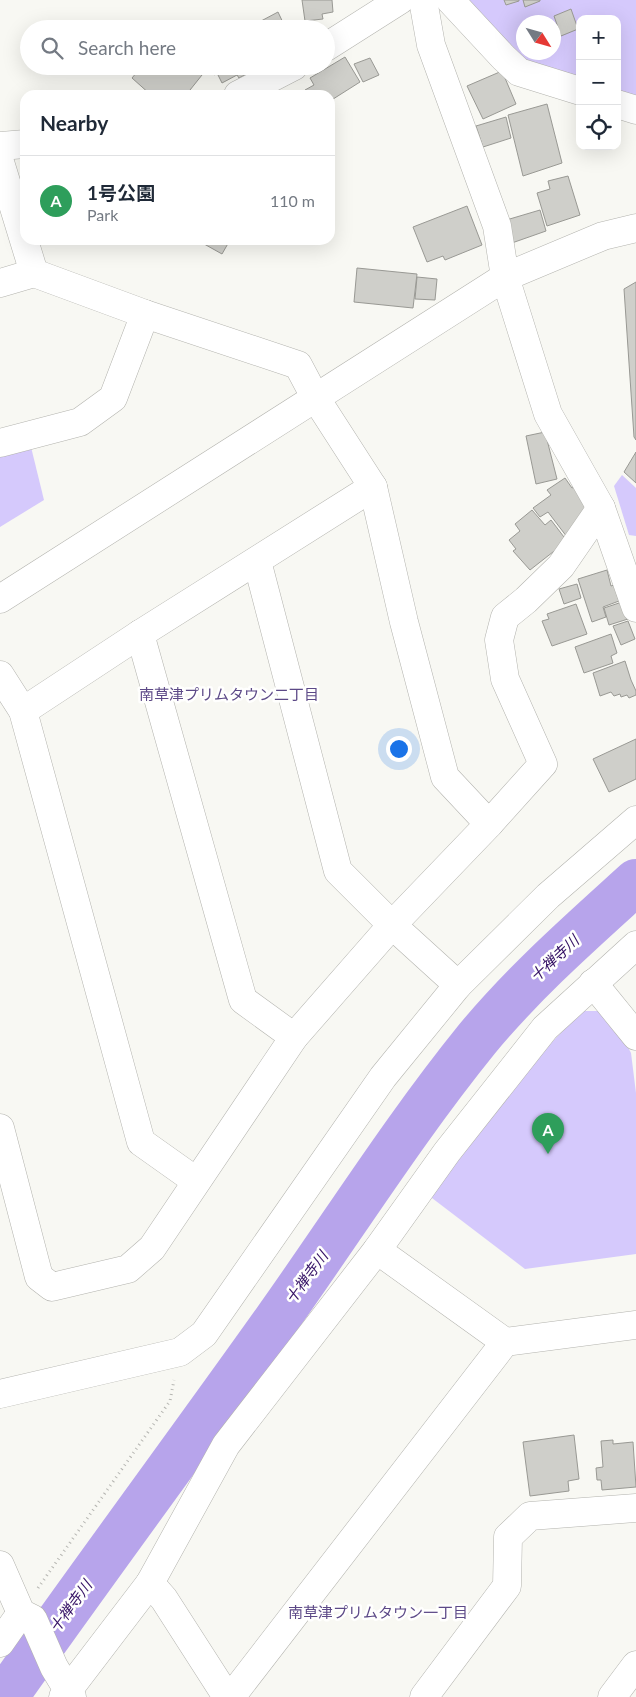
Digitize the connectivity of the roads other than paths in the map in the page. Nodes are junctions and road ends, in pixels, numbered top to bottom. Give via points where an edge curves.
1 (400, 0) edge
2 (423, 0) edge
3 (450, 0) edge
4 (335, 41) edge
5 (277, 75) edge
6 (248, 90) edge
7 (576, 91) edge
8 (20, 144) edge
9 (0, 146) edge
10 (0, 162) edge
11 (20, 227) edge
12 (636, 228) edge
13 (25, 245) edge
14 (34, 273) junction
15 (505, 277) junction
16 (0, 283) edge
17 (145, 314) junction
18 (315, 397) junction
19 (0, 443) edge
20 (373, 488) junction
21 (601, 508) junction
22 (257, 561) junction
23 (0, 600) edge
24 (636, 608) edge
25 (140, 634) junction
26 (0, 675) edge
27 (23, 711) junction
28 (636, 820) edge
29 (489, 824) junction
30 (392, 925) junction
31 (636, 945) edge
32 (593, 983) junction
33 (458, 985) junction
34 (636, 1036) edge
35 (294, 1037) junction
36 (0, 1128) edge
37 (196, 1181) junction
38 (376, 1250) junction
39 (636, 1325) edge
40 (505, 1342) junction
41 (0, 1394) edge
42 (636, 1508) edge
43 (0, 1565) edge
44 (150, 1583) junction
45 (27, 1616) junction
46 (0, 1642) edge
47 (636, 1665) edge
48 (68, 1695) edge
49 (227, 1697) edge
50 (232, 1697) edge
51 (424, 1697) edge
52 (612, 1697) edge

1 - 4 street
2 - 15 street via 431,45 497,226
3 - 7 street via 519,72
5 - 6 street
8 - 9 street
10 - 11 street
12 - 15 street via 603,236
13 - 14 street
14 - 16 street
14 - 17 street
15 - 18 street
15 - 21 street via 548,414
17 - 18 street via 298,365
17 - 19 street via 113,398 80,422
18 - 20 street
18 - 23 street
20 - 22 street
20 - 29 street via 445,777
21 - 24 street
21 - 29 street via 561,566 505,617 499,640 505,679 543,764
22 - 25 street
22 - 30 street via 338,871
25 - 27 street
25 - 35 street via 243,1000
26 - 27 street
27 - 37 street via 141,1142
28 - 33 street via 548,896
29 - 30 street
30 - 33 street
30 - 35 street
31 - 32 street
32 - 34 street
32 - 38 street via 545,1028 447,1152
33 - 41 street via 383,1077 204,1334 180,1352
35 - 37 street
36 - 37 street via 39,1277 52,1286 128,1269 152,1248
38 - 40 street
38 - 44 street via 226,1445
39 - 40 street
40 - 50 street
42 - 51 street via 530,1516 508,1537 507,1586
43 - 45 street
44 - 48 street
44 - 49 street via 164,1599
45 - 46 street
45 - 48 street
47 - 52 street

